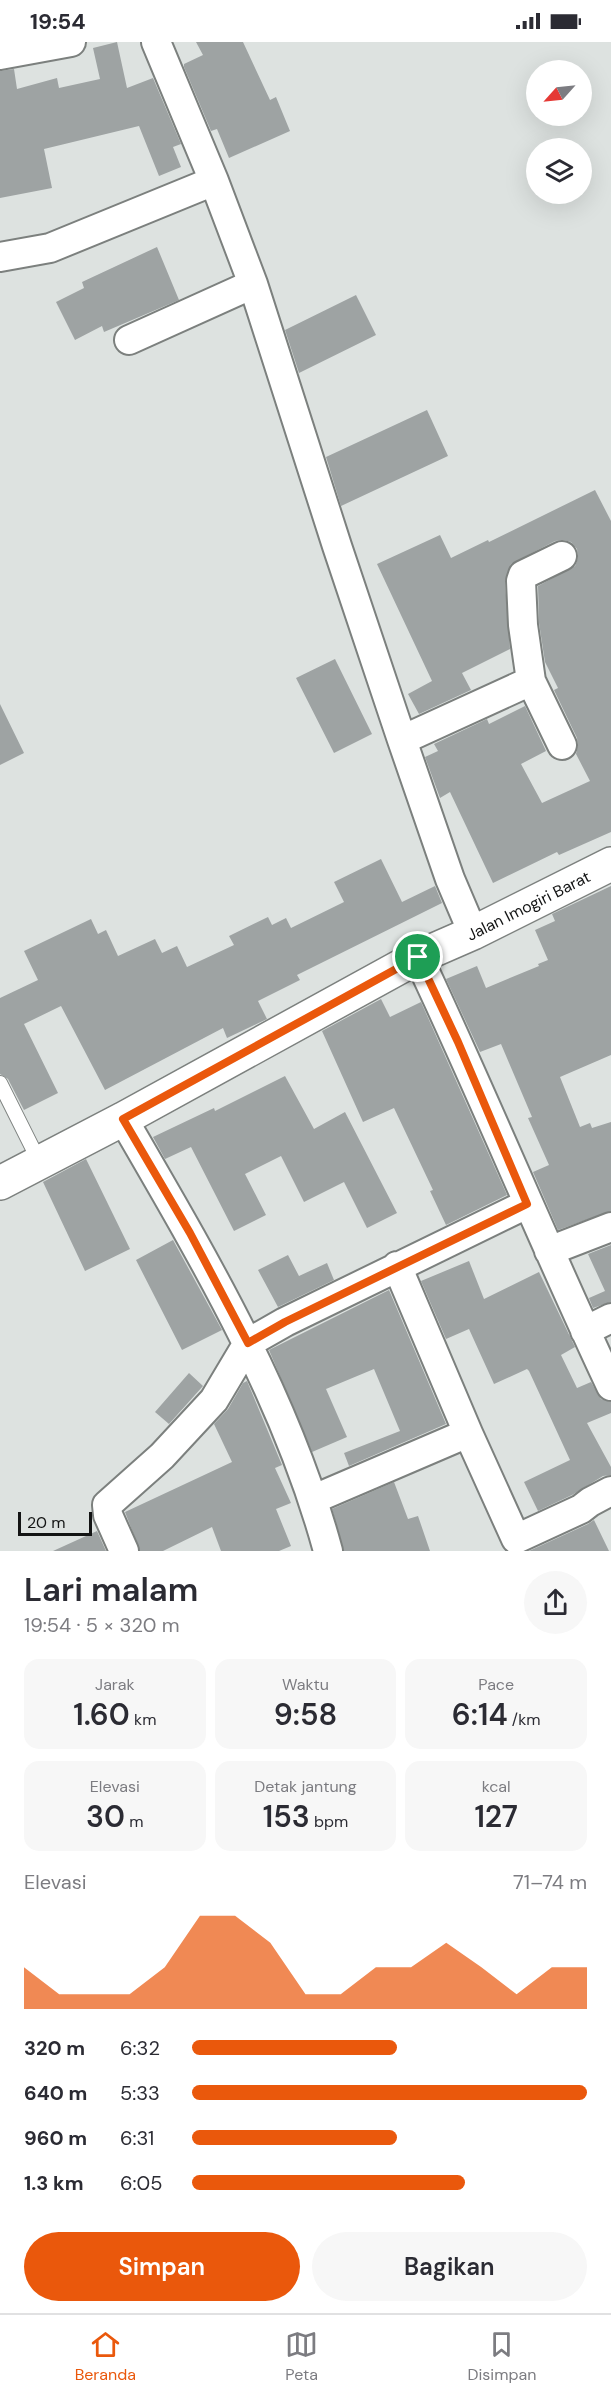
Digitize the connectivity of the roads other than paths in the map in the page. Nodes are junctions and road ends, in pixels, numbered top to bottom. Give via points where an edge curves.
1 (71, 42) edge
2 (156, 42) edge
3 (0, 55) edge
4 (214, 181) junction
5 (0, 257) edge
6 (254, 284) junction
7 (129, 340) dead end
8 (562, 556) dead end
9 (531, 681) junction
10 (402, 740) junction
11 (562, 746) dead end
12 (610, 867) edge
13 (473, 933) junction
14 (418, 957) junction
15 (0, 1083) edge
16 (123, 1119) junction
17 (40, 1163) junction
18 (0, 1183) edge
19 (527, 1204) junction
20 (611, 1227) edge
21 (549, 1251) junction
22 (397, 1266) junction
23 (611, 1318) edge
24 (585, 1330) junction
25 (248, 1343) junction
26 (611, 1386) edge
27 (468, 1433) junction
28 (611, 1491) edge
29 (314, 1499) junction
30 (518, 1545) edge
31 (124, 1551) edge
32 (328, 1551) edge

1 - 3 street
2 - 4 street
4 - 5 street via 50,248
4 - 6 street
6 - 7 street
6 - 10 street
8 - 9 street via 523,575 521,581
9 - 10 street
9 - 11 street
10 - 13 street
12 - 13 main road, Jalan Imogiri Barat
13 - 14 main road, Jalan Imogiri Barat
14 - 16 main road, Jalan Imogiri Barat
14 - 19 street
15 - 17 lane
16 - 17 main road, Jalan Imogiri Barat
16 - 25 street
17 - 18 main road, Jalan Imogiri Barat
19 - 21 street
19 - 22 street
20 - 21 street
21 - 24 street
22 - 25 street
22 - 27 street
23 - 24 street
24 - 26 street
25 - 29 street
25 - 31 street via 214,1400 162,1456 107,1505
27 - 29 street
27 - 30 street
28 - 30 street
29 - 32 street

